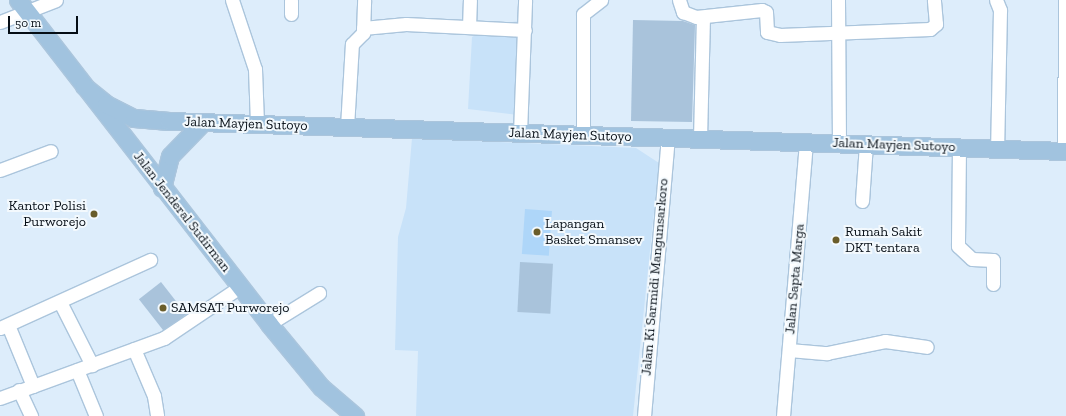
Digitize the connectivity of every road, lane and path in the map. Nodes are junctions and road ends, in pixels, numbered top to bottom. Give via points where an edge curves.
1 (56, 0) edge
2 (232, 0) edge
3 (291, 0) edge
4 (364, 0) edge
5 (470, 0) edge
6 (524, 0) edge
7 (601, 0) edge
8 (679, 0) edge
9 (838, 0) edge
10 (934, 0) edge
11 (996, 0) edge
12 (1065, 0) edge
13 (22, 5) edge
14 (291, 14) dead end
15 (703, 17) junction
16 (0, 22) edge
17 (469, 27) junction
18 (363, 28) junction
19 (525, 30) junction
20 (839, 34) junction
21 (84, 86) junction
22 (203, 122) junction
23 (257, 124) junction
24 (347, 127) junction
25 (520, 133) junction
26 (583, 135) junction
27 (668, 138) junction
28 (700, 139) junction
29 (806, 142) junction
30 (839, 143) junction
31 (866, 144) junction
32 (960, 148) junction
33 (997, 149) junction
34 (51, 151) dead end
35 (1065, 151) edge
36 (0, 170) edge
37 (162, 188) junction
38 (862, 201) dead end
39 (150, 260) dead end
40 (994, 284) dead end
41 (240, 287) junction
42 (319, 293) dead end
43 (60, 302) junction
44 (269, 324) junction
45 (4, 327) edge
46 (927, 347) dead end
47 (134, 349) junction
48 (789, 350) junction
49 (92, 365) junction
50 (77, 370) junction
51 (33, 386) junction
52 (20, 390) junction
53 (0, 398) edge
54 (30, 416) edge
55 (96, 416) edge
56 (156, 416) edge
57 (355, 416) edge
58 (644, 416) edge
59 (784, 416) edge

1 - 13 street
2 - 23 street via 255,69
3 - 14 street
4 - 18 street
5 - 17 street
6 - 19 street
7 - 26 street via 583,14
8 - 15 street via 683,12
9 - 20 street
10 - 20 street via 936,24 930,29
11 - 33 street via 1000,10
12 - 35 street
13 - 16 street
13 - 21 main road, Jalan Jenderal Sudirman
15 - 20 street via 762,10 766,12 769,34
15 - 28 street
17 - 18 street via 406,24
17 - 19 street
18 - 24 street via 362,35 352,44
19 - 25 street
20 - 30 street
21 - 22 main road, Jalan Mayjen Sutoyo via 106,104 134,118
21 - 37 main road, Jalan Jenderal Sudirman
22 - 23 main road, Jalan Mayjen Sutoyo
22 - 37 main road via 170,156
23 - 24 main road, Jalan Mayjen Sutoyo
24 - 25 main road, Jalan Mayjen Sutoyo
25 - 26 main road, Jalan Mayjen Sutoyo
26 - 27 main road, Jalan Mayjen Sutoyo
27 - 28 main road, Jalan Mayjen Sutoyo
27 - 58 street, Jalan Ki Sarmidi Mangunsarkoro
28 - 29 main road, Jalan Mayjen Sutoyo
29 - 30 main road, Jalan Mayjen Sutoyo
29 - 48 street, Jalan Sapta Marga
30 - 31 main road, Jalan Mayjen Sutoyo
31 - 32 main road, Jalan Mayjen Sutoyo
31 - 38 street
32 - 33 main road, Jalan Mayjen Sutoyo
32 - 40 street via 958,246 972,259 993,260
33 - 35 main road, Jalan Mayjen Sutoyo
34 - 36 street
37 - 41 main road, Jalan Jenderal Sudirman
39 - 43 street
41 - 44 main road, Jalan Jenderal Sudirman
41 - 47 street via 182,329
42 - 44 street
43 - 45 street
43 - 49 street
44 - 57 main road, Jalan Jenderal Sudirman via 321,387
45 - 51 street
46 - 48 street via 885,341 827,353
47 - 49 street
47 - 56 street via 154,396
48 - 59 street, Jalan Sapta Marga
49 - 50 street
50 - 51 street
50 - 55 street
51 - 52 street
52 - 53 street
52 - 54 street

